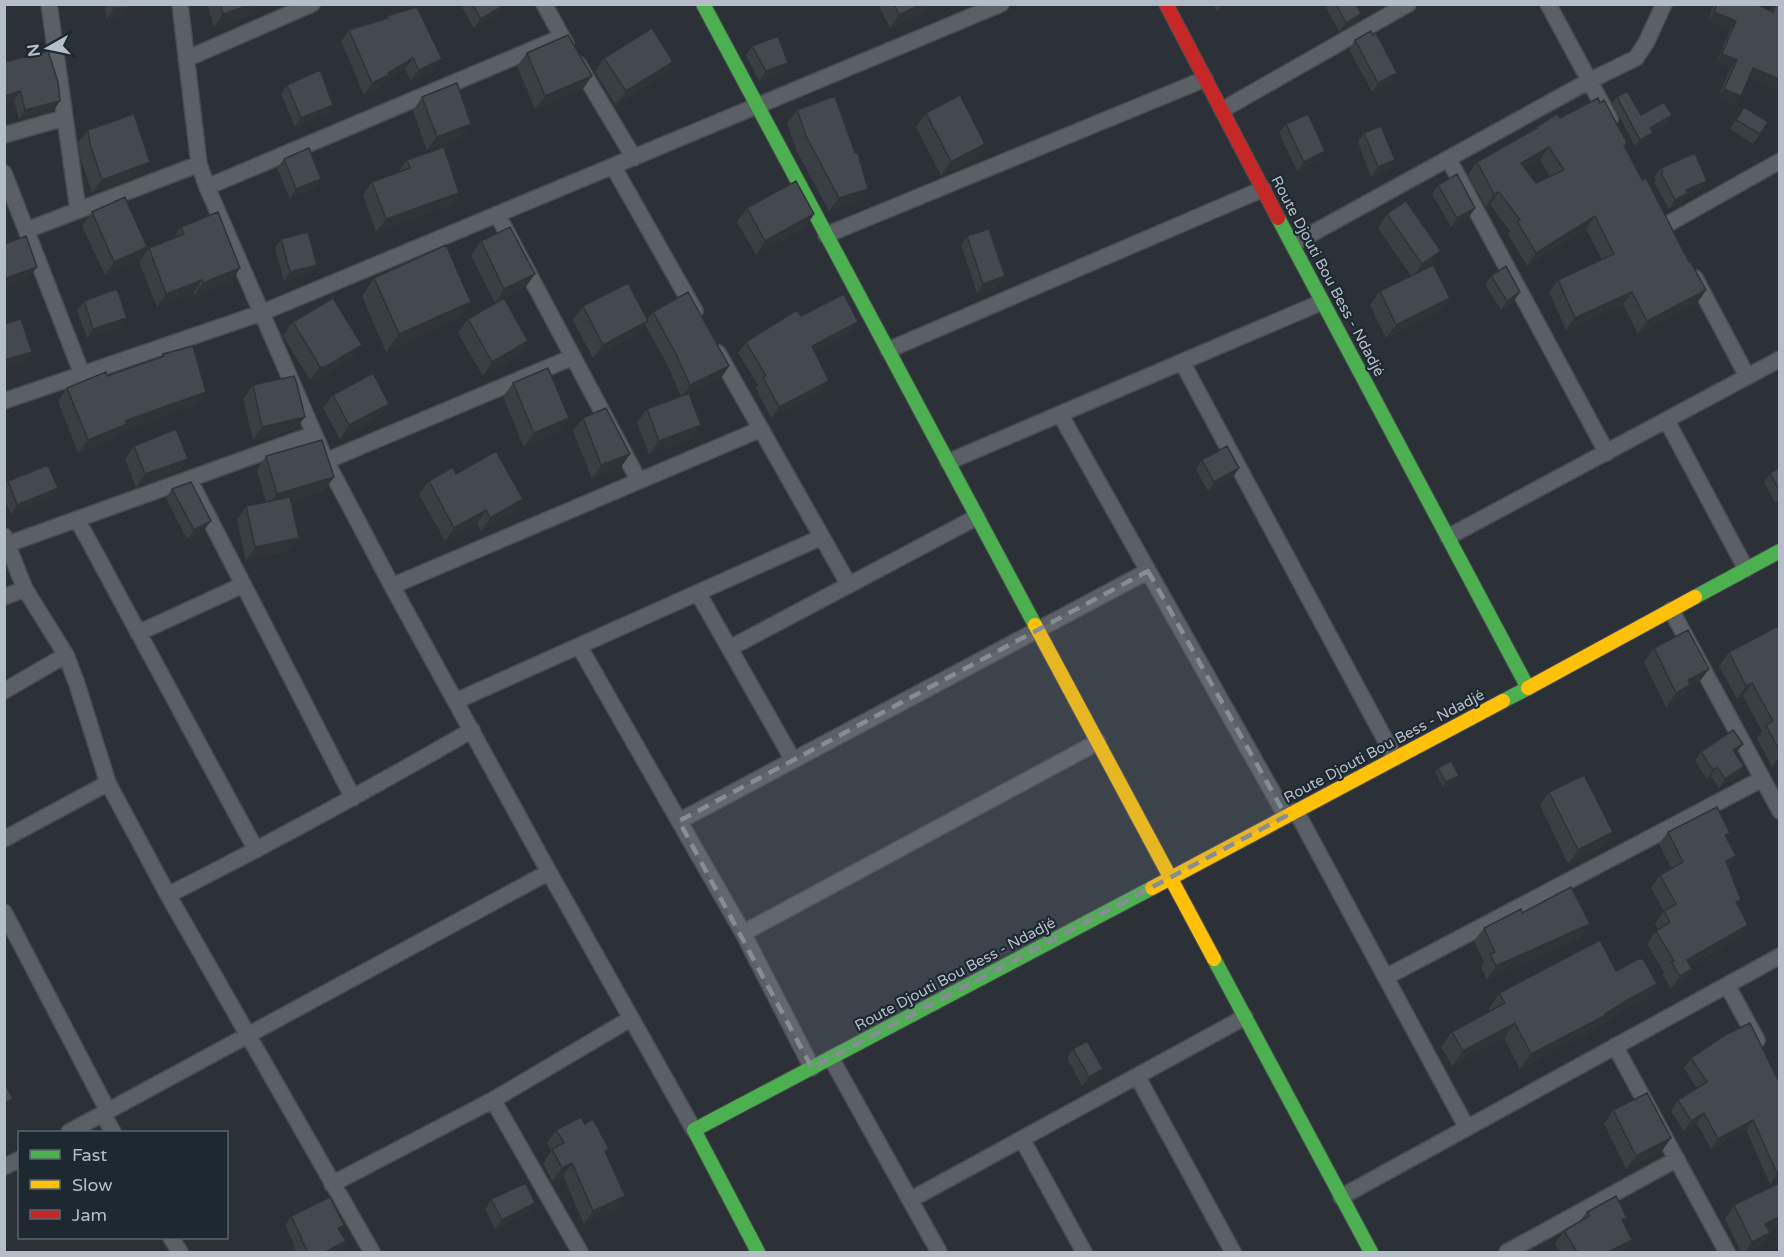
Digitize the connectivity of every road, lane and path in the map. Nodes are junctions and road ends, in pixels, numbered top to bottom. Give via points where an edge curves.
1 (49, 4) edge
2 (180, 4) edge
3 (312, 4) edge
4 (544, 4) edge
5 (703, 4) edge
6 (1001, 4) edge
7 (1166, 4) edge
8 (1408, 4) edge
9 (1548, 4) edge
10 (1664, 4) edge
11 (562, 37) junction
12 (186, 59) junction
13 (1205, 80) junction
14 (1589, 81) junction
15 (757, 106) junction
16 (1222, 111) junction
17 (64, 118) junction
18 (1617, 132) edge
19 (4, 135) edge
20 (634, 158) junction
21 (1449, 159) junction
22 (1779, 161) edge
23 (199, 165) junction
24 (613, 166) junction
25 (4, 173) edge
26 (207, 187) junction
27 (1263, 189) junction
28 (78, 210) junction
29 (497, 214) junction
30 (1666, 225) edge
31 (27, 231) junction
32 (826, 235) junction
33 (1293, 244) junction
34 (1688, 265) edge
35 (1322, 302) junction
36 (261, 313) junction
37 (888, 350) junction
38 (573, 357) junction
39 (1779, 359) edge
40 (1182, 362) junction
41 (82, 374) junction
42 (1747, 376) junction
43 (4, 401) edge
44 (1060, 414) junction
45 (1667, 421) junction
46 (761, 429) junction
47 (314, 434) junction
48 (1607, 453) junction
49 (326, 461) junction
50 (948, 462) junction
51 (189, 479) junction
52 (639, 481) junction
53 (977, 518) junction
54 (77, 519) junction
55 (822, 537) junction
56 (1448, 537) junction
57 (6, 540) edge
58 (1779, 551) edge
59 (1746, 569) junction
60 (1148, 571) junction
61 (243, 585) junction
62 (849, 585) junction
63 (393, 586) junction
64 (25, 589) junction
65 (698, 593) junction
66 (4, 597) edge
67 (1671, 610) junction
68 (1037, 630) junction
69 (138, 633) junction
70 (579, 646) junction
71 (730, 648) junction
72 (66, 655) junction
73 (1528, 688) junction
74 (4, 691) edge
75 (456, 701) junction
76 (472, 730) junction
77 (1098, 742) junction
78 (1395, 758) junction
79 (793, 760) junction
80 (1762, 779) junction
81 (108, 783) junction
82 (353, 798) junction
83 (1779, 811) edge
84 (1291, 814) junction
85 (679, 821) junction
86 (4, 839) edge
87 (256, 850) junction
88 (549, 872) junction
89 (1171, 878) junction
90 (168, 895) junction
91 (4, 912) edge
92 (743, 933) junction
93 (1779, 956) edge
94 (1386, 977) junction
95 (1727, 985) junction
96 (1245, 1017) junction
97 (630, 1019) junction
98 (248, 1035) junction
99 (1615, 1046) junction
100 (1764, 1053) edge
101 (831, 1058) junction
102 (812, 1068) junction
103 (1137, 1076) junction
104 (493, 1100) junction
105 (105, 1112) junction
106 (1467, 1128) junction
107 (694, 1130) junction
108 (71, 1131) edge
109 (113, 1131) edge
110 (1022, 1138) junction
111 (1677, 1159) junction
112 (18, 1160) edge
113 (4, 1167) edge
114 (332, 1184) junction
115 (1341, 1197) junction
116 (910, 1200) junction
117 (172, 1239) edge
118 (754, 1251) edge
119 (180, 1252) edge
120 (372, 1252) edge
121 (580, 1252) edge
122 (939, 1252) edge
123 (1084, 1252) edge
124 (1233, 1252) edge
125 (1371, 1252) edge
126 (1508, 1252) edge
127 (1727, 1252) edge

1 - 17 street
2 - 12 street
3 - 12 street
4 - 11 street
5 - 15 main road
6 - 15 street
7 - 13 main road, Route Djouti Bou Bess - Ndadjé
8 - 16 street
9 - 14 street
10 - 14 street via 1636,58
11 - 20 street
11 - 26 street
12 - 23 street
13 - 16 main road, Route Djouti Bou Bess - Ndadjé
13 - 32 street
14 - 18 street
14 - 21 street
15 - 20 street
15 - 32 main road
16 - 27 main road, Route Djouti Bou Bess - Ndadjé
17 - 19 street
17 - 28 street
20 - 24 street
21 - 33 street
21 - 48 street
22 - 30 street
23 - 26 street
23 - 28 street
24 - 29 street
24 - 46 street
25 - 31 street
26 - 36 street
27 - 33 main road, Route Djouti Bou Bess - Ndadjé
27 - 37 street
28 - 31 street
29 - 36 street
29 - 38 street
31 - 41 street
32 - 37 main road
33 - 35 main road, Route Djouti Bou Bess - Ndadjé
34 - 42 street
35 - 40 street
35 - 56 main road, Route Djouti Bou Bess - Ndadjé
36 - 41 street
36 - 47 street
37 - 50 main road
38 - 49 street
38 - 52 street
39 - 42 street
40 - 44 street
40 - 78 street
41 - 43 street
42 - 45 street
44 - 50 street
44 - 60 street
45 - 48 street
45 - 59 street
46 - 52 street
46 - 55 street
47 - 49 street
47 - 51 street
48 - 56 street
49 - 63 street
50 - 53 main road
51 - 54 street
51 - 61 street
52 - 63 street
53 - 62 street
53 - 68 main road
54 - 57 street
54 - 69 street
55 - 62 street
55 - 65 street
56 - 73 main road, Route Djouti Bou Bess - Ndadjé
57 - 64 street
58 - 59 main road
59 - 67 main road
60 - 68 street
60 - 84 street
61 - 69 street
61 - 82 street
62 - 71 street
63 - 75 street
64 - 66 street
64 - 72 street
65 - 70 street
65 - 71 street
67 - 73 main road
67 - 80 street
68 - 77 main road
68 - 79 street
69 - 87 street
70 - 75 street
70 - 85 street
71 - 79 street
72 - 74 street
72 - 81 street
73 - 78 main road, Route Djouti Bou Bess - Ndadjé
75 - 76 street
76 - 82 street
76 - 88 street
77 - 89 main road
77 - 92 street
78 - 84 main road, Route Djouti Bou Bess - Ndadjé
79 - 85 street
80 - 83 street
80 - 94 street
81 - 86 street
81 - 90 street
82 - 87 street
84 - 89 main road, Route Djouti Bou Bess - Ndadjé
84 - 94 street
85 - 92 street
87 - 90 street
88 - 97 street
88 - 98 street
89 - 96 main road
89 - 101 main road, Route Djouti Bou Bess - Ndadjé
90 - 98 street
91 - 105 street
92 - 102 street
93 - 95 street
94 - 106 street
95 - 99 street
95 - 100 street
96 - 103 street
96 - 115 main road
97 - 104 street
97 - 107 street
98 - 105 street
98 - 114 street
99 - 106 street
99 - 111 street
101 - 102 main road, Route Djouti Bou Bess - Ndadjé
101 - 116 street
102 - 107 main road, Route Djouti Bou Bess - Ndadjé
103 - 110 street
103 - 124 street
104 - 114 street
104 - 121 street
105 - 108 street
105 - 109 street
106 - 115 street
107 - 118 main road
110 - 116 street
110 - 123 street
111 - 126 street
111 - 127 street
112 - 113 street
114 - 120 street
115 - 125 main road
116 - 122 street
117 - 119 street

